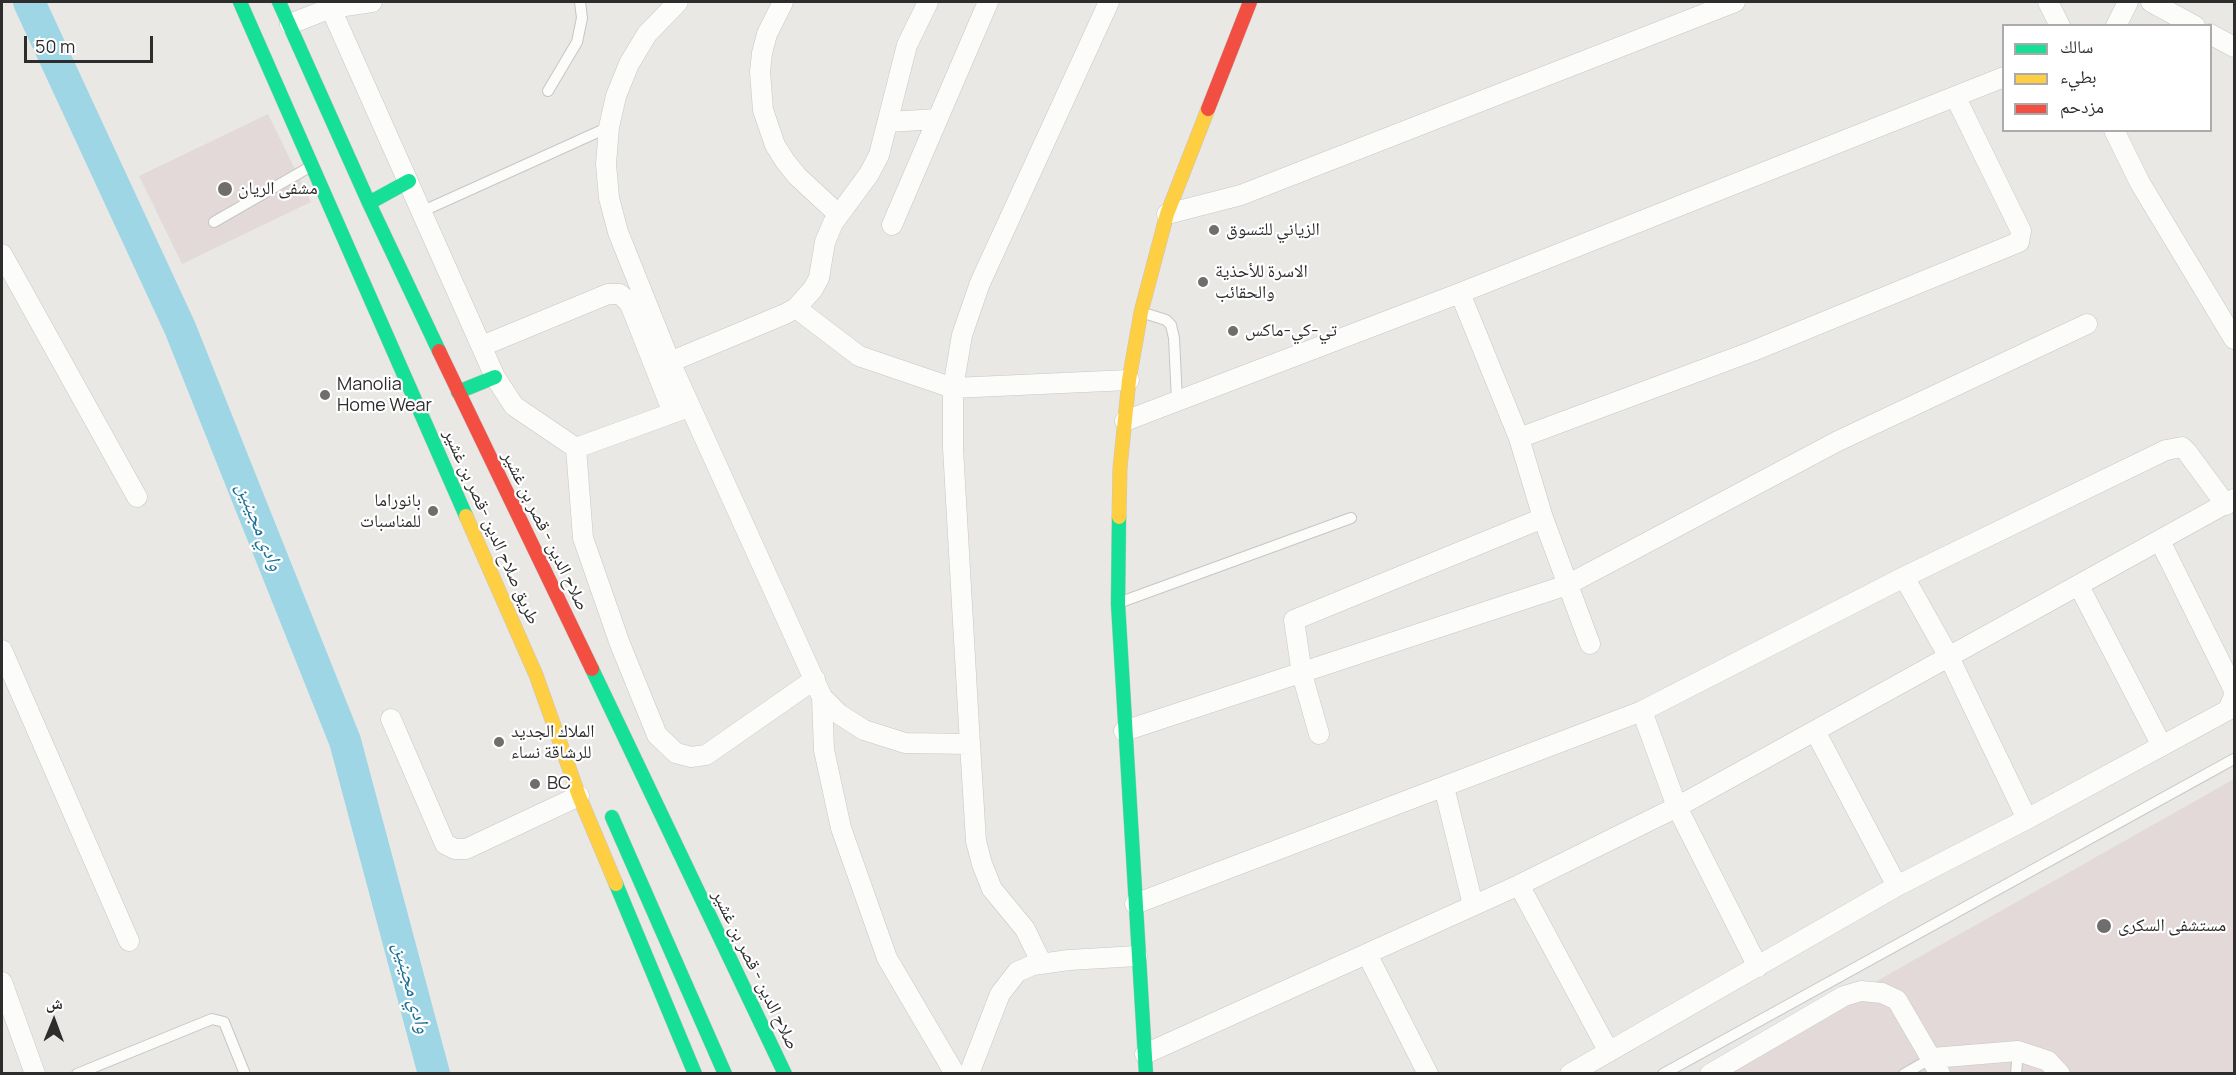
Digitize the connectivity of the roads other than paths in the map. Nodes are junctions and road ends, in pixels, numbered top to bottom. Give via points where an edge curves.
1 (240, 2) edge
2 (279, 2) edge
3 (372, 2) edge
4 (580, 2) edge
5 (678, 2) edge
6 (783, 2) edge
7 (928, 2) edge
8 (988, 2) edge
9 (1109, 2) edge
10 (1250, 2) edge
11 (1735, 2) edge
12 (2048, 2) edge
13 (2128, 2) edge
14 (2151, 2) edge
15 (329, 5) edge
16 (290, 24) junction
17 (2059, 24) edge
18 (2117, 24) edge
19 (2191, 24) edge
20 (2212, 35) edge
21 (2235, 47) edge
22 (2002, 78) edge
23 (548, 91) dead end
24 (1956, 98) junction
25 (938, 119) junction
26 (888, 122) junction
27 (609, 127) junction
28 (2115, 132) edge
29 (313, 164) junction
30 (409, 181) junction
31 (369, 202) junction
32 (423, 211) junction
33 (838, 214) junction
34 (1167, 214) junction
35 (214, 222) dead end
36 (892, 225) dead end
37 (2, 254) edge
38 (1460, 293) junction
39 (796, 308) junction
40 (1141, 312) junction
41 (2087, 324) dead end
42 (2235, 339) edge
43 (482, 346) junction
44 (670, 362) junction
45 (495, 376) junction
46 (1129, 380) junction
47 (953, 388) junction
48 (458, 392) junction
49 (1177, 400) junction
50 (682, 409) junction
51 (1125, 421) junction
52 (1519, 438) junction
53 (576, 448) junction
54 (137, 497) dead end
55 (2230, 502) edge
56 (1351, 518) dead end
57 (1543, 518) junction
58 (2160, 541) junction
59 (1904, 577) junction
60 (1567, 585) junction
61 (2079, 586) junction
62 (1118, 604) junction
63 (1590, 644) dead end
64 (2, 650) edge
65 (584, 653) junction
66 (1949, 657) junction
67 (1302, 674) junction
68 (536, 675) junction
69 (580, 677) dead end
70 (819, 688) junction
71 (559, 698) dead end
72 (1642, 711) junction
73 (391, 719) dead end
74 (1124, 731) junction
75 (1815, 731) junction
76 (1319, 734) dead end
77 (970, 744) junction
78 (2162, 746) junction
79 (2235, 759) edge
80 (1444, 787) junction
81 (579, 796) junction
82 (605, 801) dead end
83 (1677, 807) junction
84 (2027, 819) junction
85 (1519, 885) junction
86 (1897, 886) junction
87 (1136, 903) junction
88 (1473, 905) junction
89 (129, 942) dead end
90 (1367, 954) junction
91 (1137, 956) junction
92 (1042, 964) junction
93 (1758, 967) junction
94 (2, 982) edge
95 (2018, 1051) junction
96 (1609, 1052) junction
97 (1145, 1064) edge
98 (1936, 1066) edge
99 (724, 1071) edge
100 (35, 1074) edge
101 (77, 1074) edge
102 (245, 1074) edge
103 (695, 1074) edge
104 (785, 1074) edge
105 (955, 1074) edge
106 (969, 1074) edge
107 (1428, 1074) edge
108 (1570, 1074) edge
109 (1663, 1074) edge
110 (1710, 1074) edge
111 (1904, 1074) edge
112 (2016, 1074) edge
113 (2060, 1074) edge

1 - 29 main road, طريق صلاح الدين -قصر بن غشير
2 - 16 main road, صلاح الدين - قصر بن غشير
3 - 15 street
4 - 23 lane via 582,18 577,42
5 - 27 street via 647,34 629,64
6 - 33 street via 762,53 763,110 785,161
7 - 26 street via 907,45
8 - 25 street
9 - 47 street via 980,284 962,335
10 - 34 main road
11 - 34 street via 1241,195
12 - 17 street
13 - 18 street
14 - 19 street
15 - 16 street
15 - 30 street
16 - 31 main road, صلاح الدين - قصر بن غشير
20 - 21 street
22 - 24 street
24 - 38 street
24 - 52 street via 2021,231 2019,242 1753,351
25 - 26 street
25 - 36 street
26 - 33 street via 869,174
27 - 32 lane
27 - 44 street via 609,198
28 - 42 street via 2140,183
29 - 35 lane
29 - 68 main road, طريق صلاح الدين -قصر بن غشير
30 - 31 main road
30 - 32 street
31 - 48 main road, صلاح الدين - قصر بن غشير
32 - 43 street
33 - 39 street via 825,242 819,278
34 - 40 main road
37 - 54 street
38 - 49 street
38 - 52 street
39 - 44 street
39 - 47 street via 859,356
40 - 46 main road
40 - 49 lane via 1171,325
41 - 60 street via 1838,441
43 - 45 street
43 - 50 street via 608,294 620,294 630,303
44 - 50 street
45 - 48 main road
45 - 53 street via 514,406
46 - 47 street
46 - 51 main road
47 - 77 street
48 - 65 main road, صلاح الدين - قصر بن غشير
49 - 51 street
50 - 53 street
50 - 70 street
51 - 62 main road via 1118,513
52 - 57 street
53 - 70 street via 579,512 590,562 657,735 665,746 691,757 706,755
55 - 58 street
55 - 59 street via 2187,452 2176,447
56 - 62 lane
57 - 60 street
57 - 67 street via 1300,616 1293,627
58 - 61 street
58 - 78 street via 2234,696 2228,710
59 - 66 street
59 - 72 street
60 - 63 street
60 - 67 street
61 - 66 street
61 - 78 street
62 - 74 main road
64 - 89 street
65 - 69 main road
65 - 104 main road, صلاح الدين - قصر بن غشير
66 - 75 street
66 - 84 street
67 - 74 street
67 - 76 street
68 - 71 main road
68 - 81 main road, طريق صلاح الدين -قصر بن غشير
70 - 77 street via 839,714 874,734 904,743
70 - 105 street via 824,750 845,839 887,958
72 - 80 street
72 - 83 street
73 - 81 street via 445,844 455,849 465,849
74 - 87 main road
75 - 83 street
75 - 86 street
77 - 92 street via 976,841 982,864 992,889 1025,929
78 - 84 street
79 - 109 lane
80 - 87 street
80 - 88 street
81 - 103 main road, طريق صلاح الدين -قصر بن غشير
82 - 99 main road
83 - 85 street
83 - 93 street
84 - 86 street
85 - 88 street
85 - 96 street
86 - 93 street
87 - 91 main road
88 - 90 street
90 - 97 street
90 - 107 street
91 - 92 street
91 - 97 main road
92 - 106 street via 1017,972 1000,994
93 - 96 street
94 - 100 street
95 - 98 street
95 - 112 lane
95 - 113 street via 2048,1061
96 - 108 street
98 - 110 street via 1897,1000 1882,993 1861,991 1844,996
98 - 111 lane
101 - 102 lane via 213,1019 224,1022

